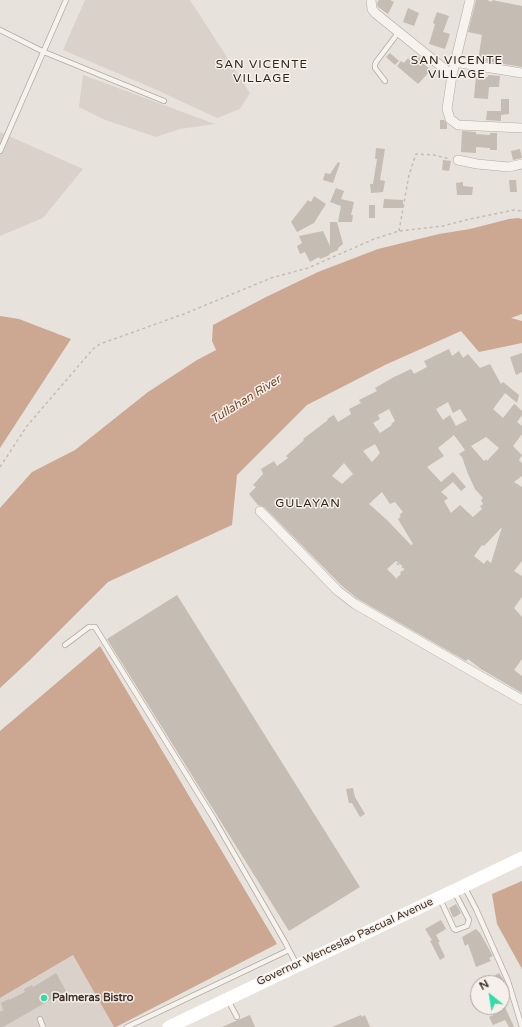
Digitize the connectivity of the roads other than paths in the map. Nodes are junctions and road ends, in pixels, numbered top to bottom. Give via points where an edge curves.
1 (66, 0) edge
2 (371, 0) edge
3 (468, 1) edge
4 (0, 30) edge
5 (398, 33) junction
6 (44, 52) junction
7 (454, 62) junction
8 (522, 73) edge
9 (452, 75) junction
10 (385, 81) dead end
11 (164, 100) dead end
12 (522, 128) edge
13 (0, 151) edge
14 (458, 160) road end
15 (522, 164) edge
16 (260, 511) dead end
17 (65, 645) dead end
18 (522, 700) edge
19 (522, 858) edge
20 (459, 888) junction
21 (440, 897) junction
22 (289, 950) junction
23 (297, 965) junction
24 (227, 999) junction
25 (237, 1017) dead end
26 (40, 1019) dead end
27 (43, 1027) edge
28 (127, 1027) edge
29 (169, 1027) edge
30 (522, 1027) edge

1 - 6 lane
2 - 5 street via 375,13
3 - 7 street
4 - 6 lane
5 - 9 street
5 - 10 lane via 375,65
6 - 11 lane
6 - 13 lane
7 - 8 street
7 - 9 street
9 - 12 street via 447,109 450,119 458,125
14 - 15 street via 509,167
16 - 18 street via 338,591 355,604
17 - 22 lane via 89,627 95,627 214,819
19 - 20 main road, Governor Wenceslao Pascual Avenue
20 - 21 main road, Governor Wenceslao Pascual Avenue
20 - 21 lane via 469,920 467,926 454,929
20 - 30 lane via 476,909 508,981
21 - 23 main road, Governor Wenceslao Pascual Avenue
22 - 23 lane
22 - 28 lane
23 - 24 main road, Governor Wenceslao Pascual Avenue
24 - 25 lane
24 - 29 main road, Governor Wenceslao Pascual Avenue
26 - 27 lane

